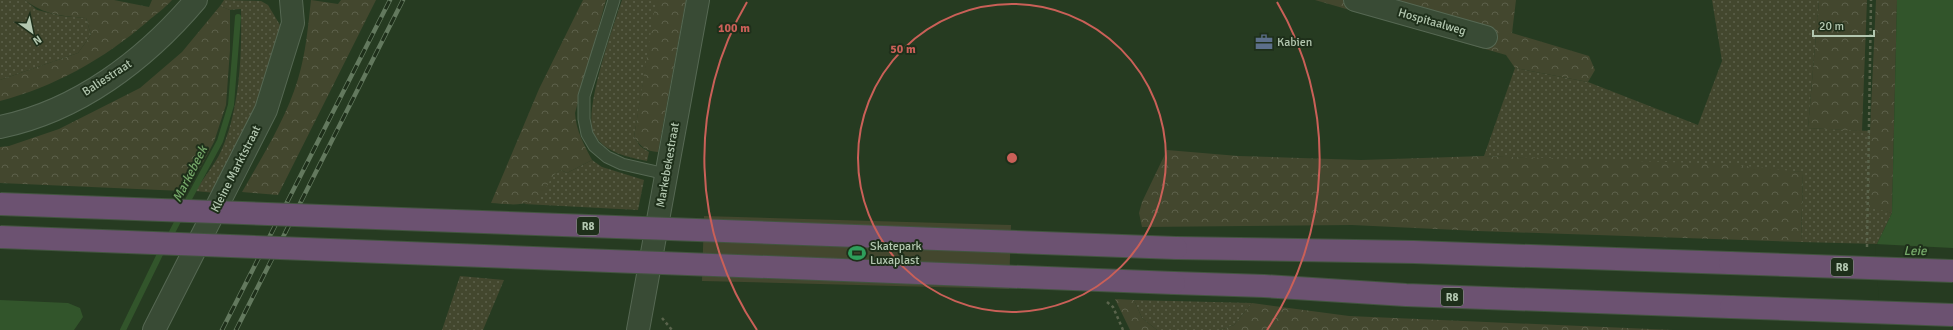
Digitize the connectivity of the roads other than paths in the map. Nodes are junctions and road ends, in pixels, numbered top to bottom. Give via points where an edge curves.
1 (196, 0) edge
2 (291, 0) edge
3 (614, 0) edge
4 (698, 0) edge
5 (1354, 0) edge
6 (1486, 37) dead end
7 (0, 127) edge
8 (666, 174) junction
9 (0, 204) edge
10 (0, 237) edge
11 (1953, 271) edge
12 (1953, 315) edge
13 (154, 330) edge
14 (638, 330) edge

1 - 7 street, Baliestraat via 170,30 118,74 51,111
2 - 13 street, Kleine Marktstraat via 293,23 266,110
3 - 8 lane via 584,96 587,134 594,146 607,157 622,164
4 - 8 street, Markebekestraat
5 - 6 street, Hospitaalweg
8 - 14 street, Markebekestraat
9 - 11 highway, R8, bridge via 1176,248 1414,252
10 - 12 highway, R8, bridge

